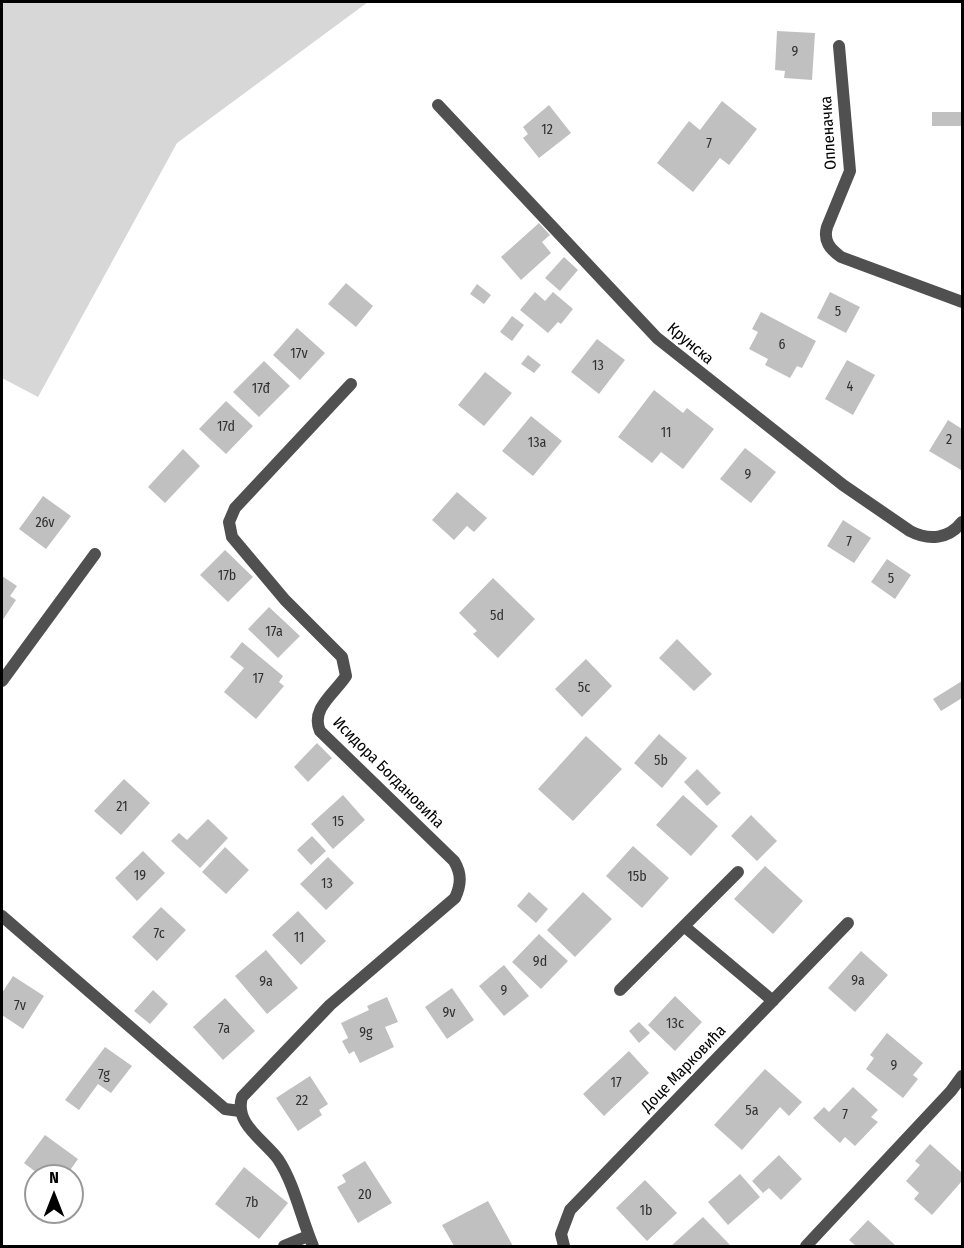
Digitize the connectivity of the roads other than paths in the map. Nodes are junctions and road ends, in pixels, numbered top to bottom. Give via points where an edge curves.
1 (839, 46) dead end
2 (438, 105) dead end
3 (963, 302) edge
4 (351, 384) dead end
5 (963, 522) edge
6 (95, 554) dead end
7 (2, 681) edge
8 (738, 872) dead end
9 (2, 916) edge
10 (848, 923) dead end
11 (685, 927) junction
12 (620, 990) dead end
13 (773, 1001) junction
14 (963, 1076) edge
15 (240, 1111) junction
16 (311, 1241) edge
17 (284, 1246) edge
18 (564, 1246) edge
19 (806, 1246) edge

1 - 3 street, Опленачка via 850,171 827,227 827,243 841,257
2 - 5 street, Крунска via 633,314 691,367 843,485 910,531 921,536 948,535
4 - 15 street, Исидора Богдановића via 235,508 229,522 232,537 344,661 346,676 318,715 320,731 454,861 460,887 449,903 330,1005 242,1097
6 - 7 street
8 - 11 street
9 - 15 street via 200,1089 225,1109
10 - 13 street, Доце Марковића
11 - 12 street
11 - 13 street
13 - 18 street, Доце Марковића via 570,1210 561,1234
14 - 19 street
15 - 16 street via 286,1174
16 - 17 street

